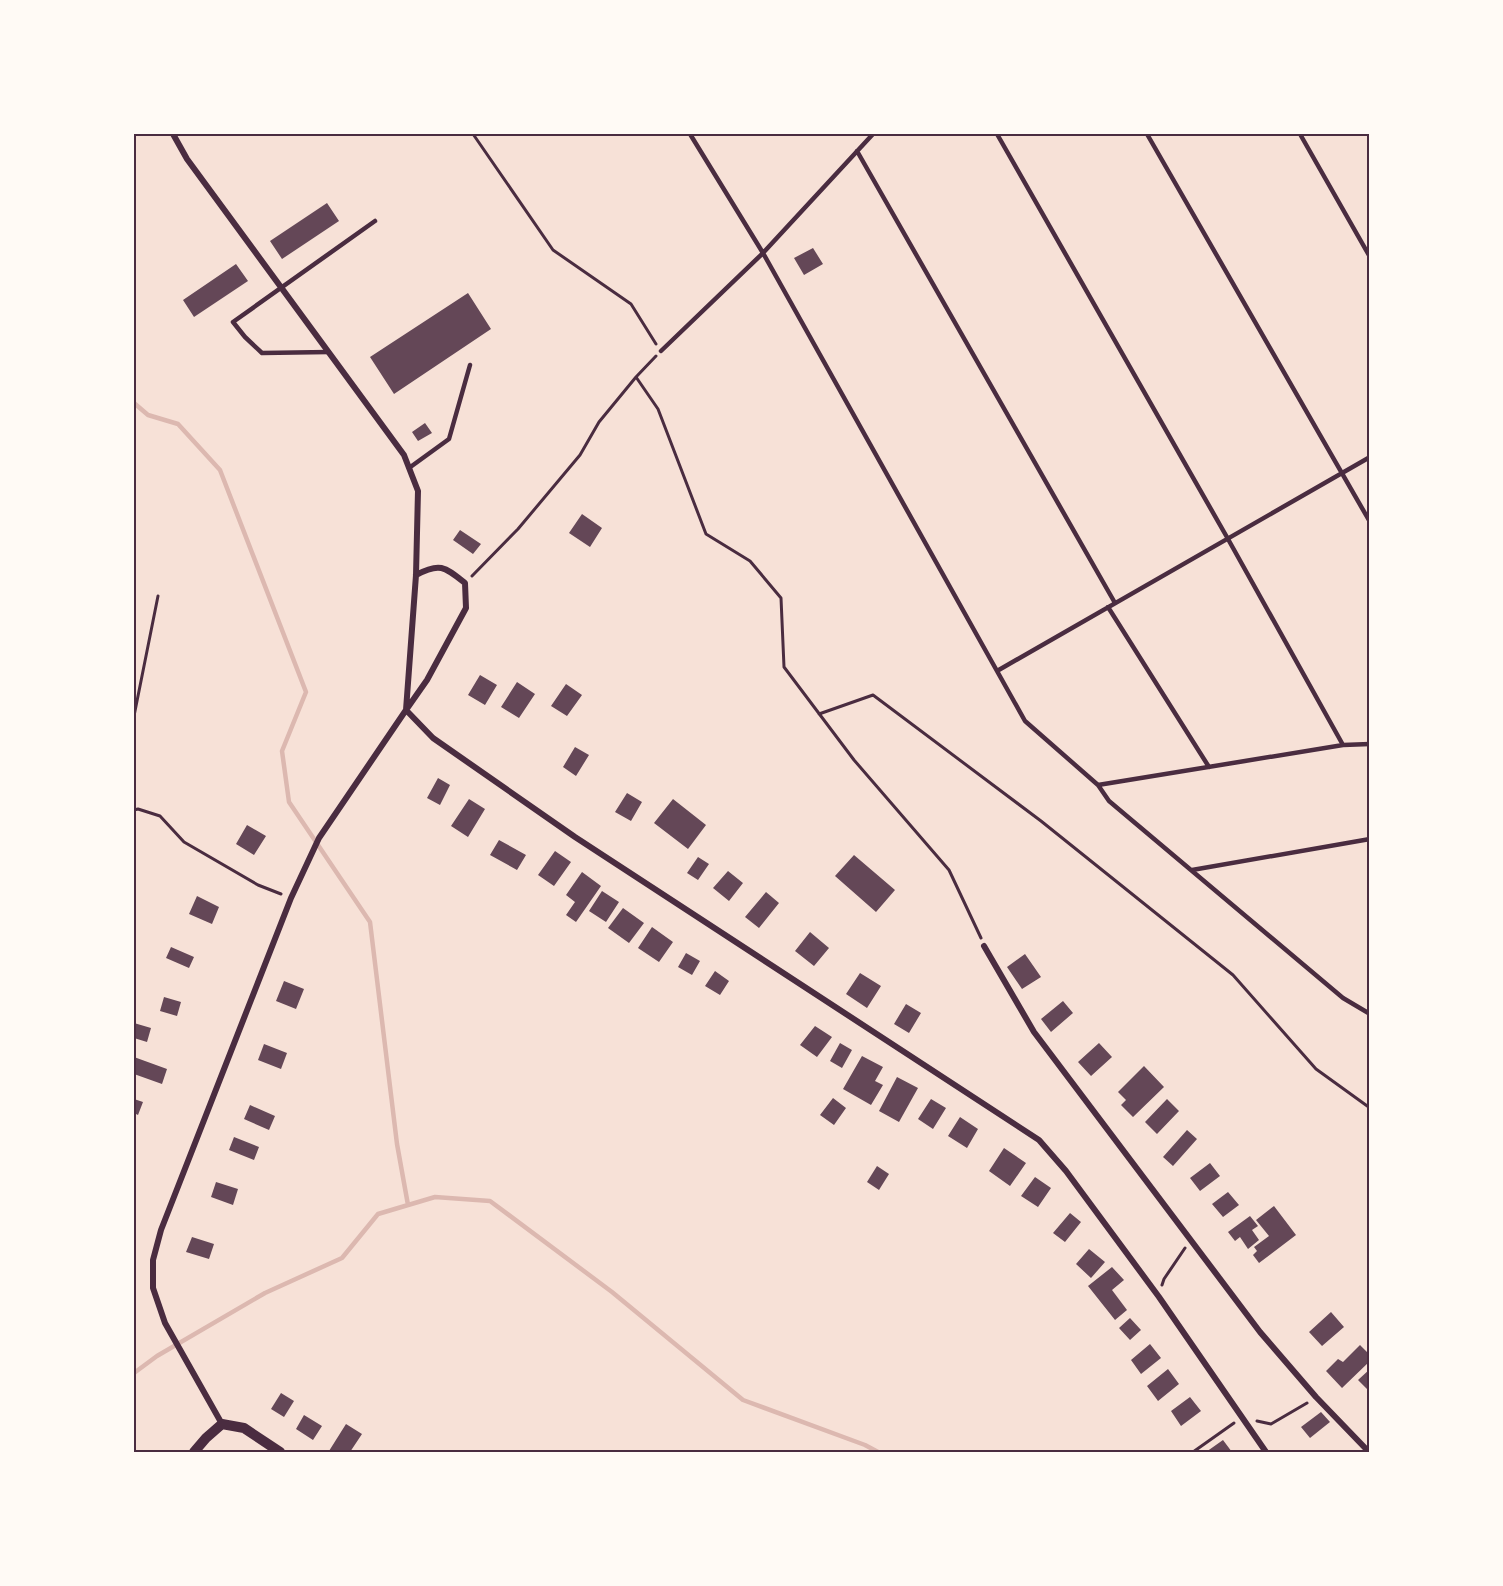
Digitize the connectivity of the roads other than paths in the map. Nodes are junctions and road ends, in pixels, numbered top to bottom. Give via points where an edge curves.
1 (174, 134) edge
2 (690, 134) edge
3 (873, 134) edge
4 (997, 134) edge
5 (1147, 134) edge
6 (1300, 134) edge
7 (857, 151) junction
8 (375, 221) dead end
9 (763, 253) junction
10 (1370, 257) edge
11 (281, 287) junction
12 (661, 351) road end
13 (329, 352) junction
14 (470, 365) dead end
15 (1370, 457) edge
16 (409, 468) junction
17 (1342, 473) junction
18 (1370, 522) edge
19 (1228, 539) junction
20 (416, 575) junction
21 (1115, 603) junction
22 (1108, 607) junction
23 (997, 671) junction
24 (406, 710) junction
25 (1370, 744) edge
26 (1343, 745) junction
27 (1209, 767) junction
28 (1098, 785) junction
29 (1370, 838) edge
30 (1191, 870) junction
31 (984, 946) road end
32 (1370, 1014) edge
33 (222, 1424) junction
34 (194, 1452) edge
35 (280, 1452) edge
36 (1266, 1452) edge
37 (1370, 1452) edge

1 - 11 street via 187,159
2 - 9 lane
3 - 7 lane
4 - 19 lane
5 - 17 lane
6 - 10 lane
7 - 9 lane
7 - 21 lane
8 - 11 lane
9 - 12 lane
9 - 23 lane
11 - 13 street
11 - 13 lane via 233,322 262,353
13 - 16 street via 404,455
14 - 16 lane via 449,439
15 - 17 lane
16 - 20 street via 418,491
17 - 18 lane
17 - 19 lane
19 - 21 lane
19 - 26 lane
20 - 24 street
20 - 24 street via 432,567 448,570 465,583 466,608
21 - 22 lane
22 - 23 lane
22 - 27 lane
23 - 28 lane via 1025,720
24 - 33 street via 320,838 291,897 161,1230 153,1260 153,1288 165,1323
24 - 36 street via 432,738 575,837 1039,1140 1159,1297
25 - 26 lane
26 - 27 lane
27 - 28 lane
28 - 30 lane via 1109,801
29 - 30 lane
30 - 32 lane via 1343,998
31 - 37 street via 1034,1032 1260,1332
33 - 34 street
33 - 35 street via 244,1428

